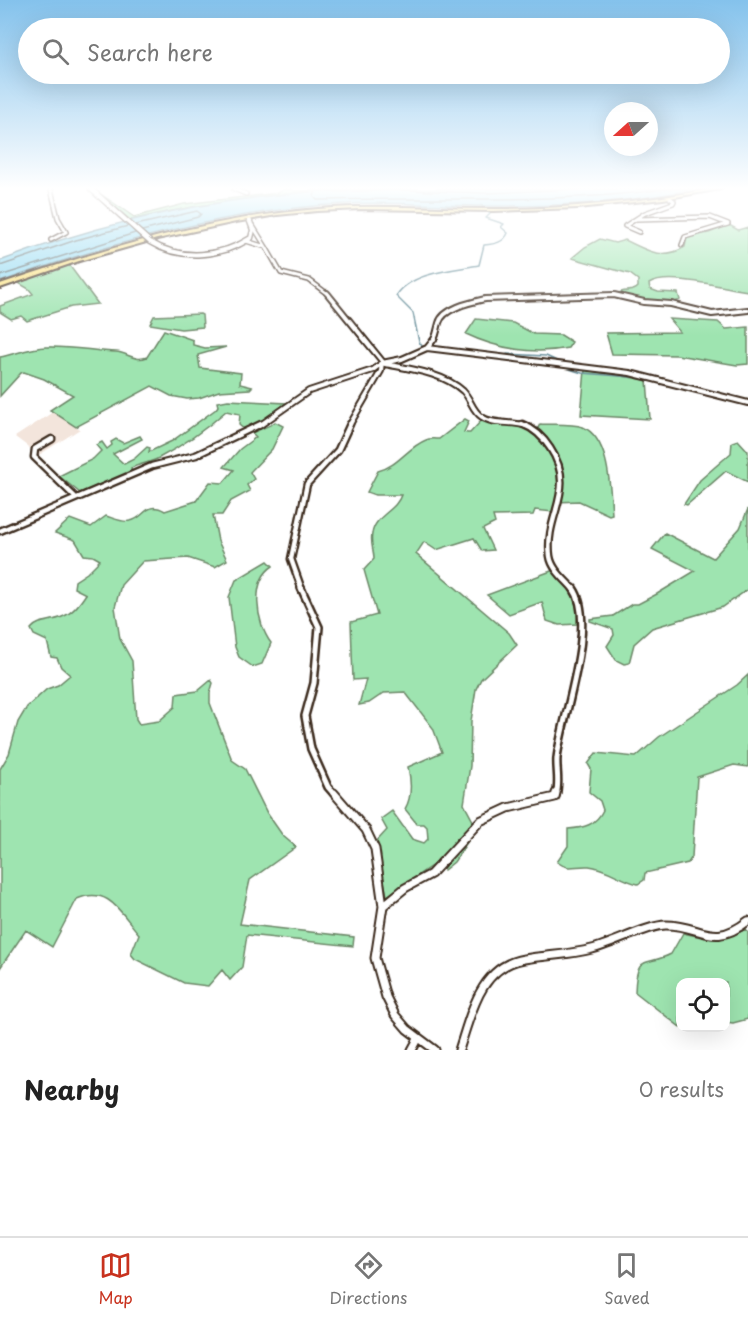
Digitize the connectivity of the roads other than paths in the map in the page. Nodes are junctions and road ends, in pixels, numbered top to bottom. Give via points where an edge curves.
1 (55, 238) edge
2 (146, 238) edge
3 (162, 238) edge
4 (249, 238) edge
5 (260, 238) edge
6 (686, 238) edge
7 (51, 240) dead end
8 (246, 241) junction
9 (682, 245) dead end
10 (266, 247) junction
11 (0, 286) edge
12 (748, 310) edge
13 (427, 348) junction
14 (382, 363) junction
15 (748, 403) edge
16 (52, 439) dead end
17 (76, 498) junction
18 (0, 531) edge
19 (383, 906) junction
20 (748, 921) edge
21 (418, 1039) junction
22 (412, 1050) edge
23 (435, 1050) edge
24 (459, 1050) edge

1 - 7 street
2 - 8 street, bridge via 164,251 190,254
3 - 11 main road
4 - 8 street
5 - 10 street
6 - 9 street
8 - 10 street
10 - 14 street via 281,273 312,282 326,294
12 - 13 street via 718,315 614,295 485,299 443,315 438,335
13 - 14 street
13 - 15 street via 630,373
14 - 17 street via 373,370 309,391 251,430 191,457 152,466
14 - 19 street via 338,450 307,483 291,554 319,627 314,682 305,716 308,736 328,787 372,841
14 - 19 street via 454,386 466,394 482,418 528,425 550,448 564,480 551,527 550,557 581,607 579,650 556,759 560,780 555,797 508,808 480,821 432,874 405,888
16 - 17 street via 35,449 34,457
17 - 18 street
19 - 21 street via 376,947 377,969 395,1015
20 - 24 street via 726,935 716,936 662,925 608,945 500,967 484,986
21 - 22 street
21 - 23 street

